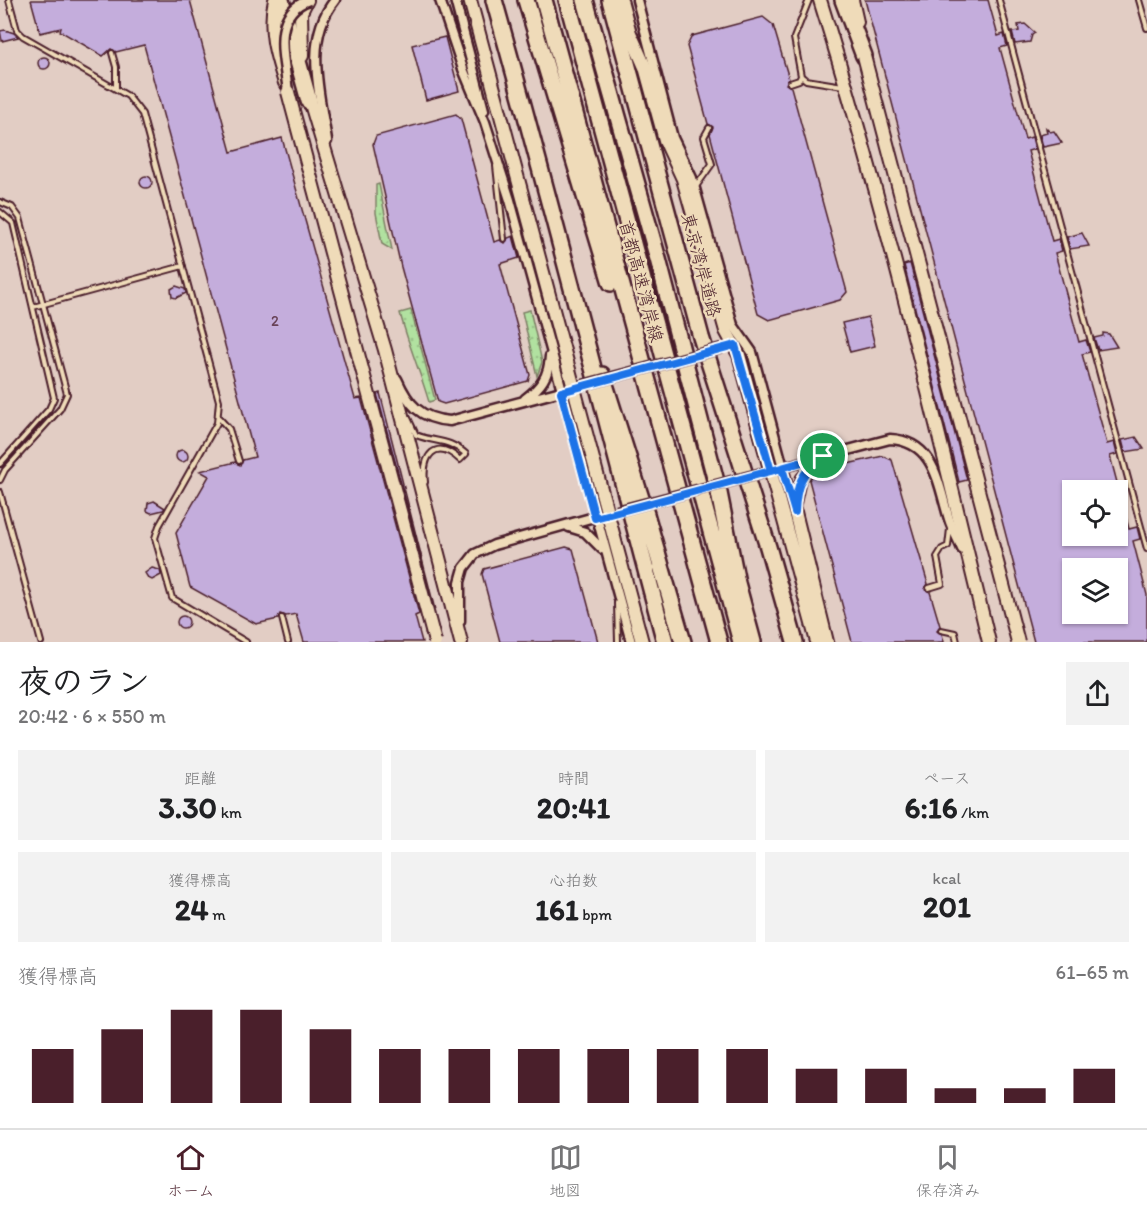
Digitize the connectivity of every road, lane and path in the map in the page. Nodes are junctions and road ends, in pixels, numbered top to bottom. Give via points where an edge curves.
1 (9, 0) edge
2 (275, 0) edge
3 (281, 0) edge
4 (308, 0) edge
5 (335, 0) edge
6 (440, 0) edge
7 (455, 0) edge
8 (470, 0) edge
9 (494, 0) edge
10 (526, 0) edge
11 (544, 0) edge
12 (567, 0) edge
13 (585, 0) edge
14 (610, 0) edge
15 (621, 0) edge
16 (637, 0) edge
17 (809, 0) edge
18 (820, 0) edge
19 (829, 0) edge
20 (843, 0) edge
21 (852, 0) edge
22 (999, 0) edge
23 (1139, 0) edge
24 (1147, 28) edge
25 (112, 53) dead end
26 (864, 56) junction
27 (801, 76) junction
28 (846, 82) junction
29 (790, 83) dead end
30 (116, 89) junction
31 (288, 92) junction
32 (309, 101) junction
33 (485, 122) junction
34 (709, 129) dead end
35 (494, 153) junction
36 (330, 162) junction
37 (694, 188) junction
38 (0, 202) edge
39 (0, 212) edge
40 (504, 239) dead end
41 (183, 266) junction
42 (44, 304) junction
43 (33, 307) junction
44 (585, 339) junction
45 (735, 345) junction
46 (550, 349) junction
47 (385, 350) junction
48 (643, 364) junction
49 (580, 386) junction
50 (561, 392) junction
51 (521, 402) junction
52 (399, 406) junction
53 (219, 418) junction
54 (823, 456) junction
55 (239, 461) dead end
56 (0, 464) edge
57 (772, 470) junction
58 (0, 480) edge
59 (0, 492) edge
60 (612, 512) junction
61 (795, 512) junction
62 (428, 516) junction
63 (595, 518) junction
64 (950, 522) junction
65 (563, 527) junction
66 (1147, 549) edge
67 (605, 553) junction
68 (969, 563) junction
69 (929, 588) dead end
70 (617, 596) junction
71 (282, 618) dead end
72 (941, 630) dead end
73 (41, 642) edge
74 (246, 642) edge
75 (288, 642) edge
76 (435, 642) edge
77 (461, 642) edge
78 (618, 642) edge
79 (631, 642) edge
80 (642, 642) edge
81 (665, 642) edge
82 (683, 642) edge
83 (719, 642) edge
84 (741, 642) edge
85 (753, 642) edge
86 (795, 642) edge
87 (817, 642) edge
88 (827, 642) edge
89 (957, 642) edge
90 (989, 642) edge
91 (1018, 642) edge

1 - 30 lane via 22,36
2 - 31 street, bridge via 271,15 273,44
3 - 32 highway
4 - 31 street, bridge via 295,8 285,24 281,44
4 - 32 street via 301,12 300,44
5 - 36 street via 322,20 316,55
6 - 33 street
7 - 33 street via 480,88
8 - 49 street
9 - 44 highway via 539,155
10 - 48 highway via 628,337
11 - 48 highway, 首都高速湾岸線
12 - 84 highway, 首都高速湾岸線
13 - 85 highway via 613,91
14 - 86 highway, 東京湾岸道路 via 701,337
15 - 45 street via 665,140 683,179 726,332
16 - 37 street via 673,138
17 - 27 lane via 794,38
18 - 28 street
19 - 28 street
20 - 26 highway
21 - 26 street
22 - 66 lane
23 - 24 lane
25 - 30 lane
26 - 91 street, bridge
27 - 28 lane via 806,80
27 - 29 lane
28 - 68 street via 923,370
30 - 41 lane via 137,104 142,114
31 - 76 street, bridge
32 - 36 street
33 - 35 street
34 - 37 lane via 704,137 712,164
35 - 40 lane
35 - 46 street
36 - 47 street
37 - 57 street via 733,325 752,351
38 - 42 lane via 12,207 20,219
39 - 43 lane via 13,223
41 - 42 lane
41 - 53 lane via 219,401
42 - 43 lane
42 - 58 lane via 66,386 65,402 4,470
43 - 56 lane via 54,398 49,409
44 - 81 highway
44 - 82 highway via 611,398
45 - 49 street, bridge
45 - 57 street
46 - 50 street
46 - 51 street via 550,365 542,385
47 - 51 street via 415,411 438,420 450,421
47 - 52 street
48 - 83 highway, 首都高速湾岸線
49 - 50 street
49 - 60 street
50 - 51 street
50 - 63 street
52 - 62 street
52 - 62 lane via 416,435 453,442 466,454 460,460 441,449 431,452 423,465
53 - 55 lane via 229,429
53 - 74 lane via 155,538 172,598
54 - 57 street
54 - 61 street via 801,478
54 - 64 street via 890,439 907,441 931,462
57 - 60 street, bridge
57 - 61 street
57 - 87 street
59 - 73 lane
60 - 63 street
60 - 80 street
61 - 88 street
62 - 77 street
63 - 65 street
63 - 67 street
64 - 68 street
64 - 69 lane via 948,546 937,557 942,584
65 - 67 street via 585,532
65 - 77 street via 494,545 476,554 459,582
67 - 70 street
68 - 90 street
70 - 78 lane
70 - 79 street
71 - 75 lane
72 - 89 lane via 955,633

